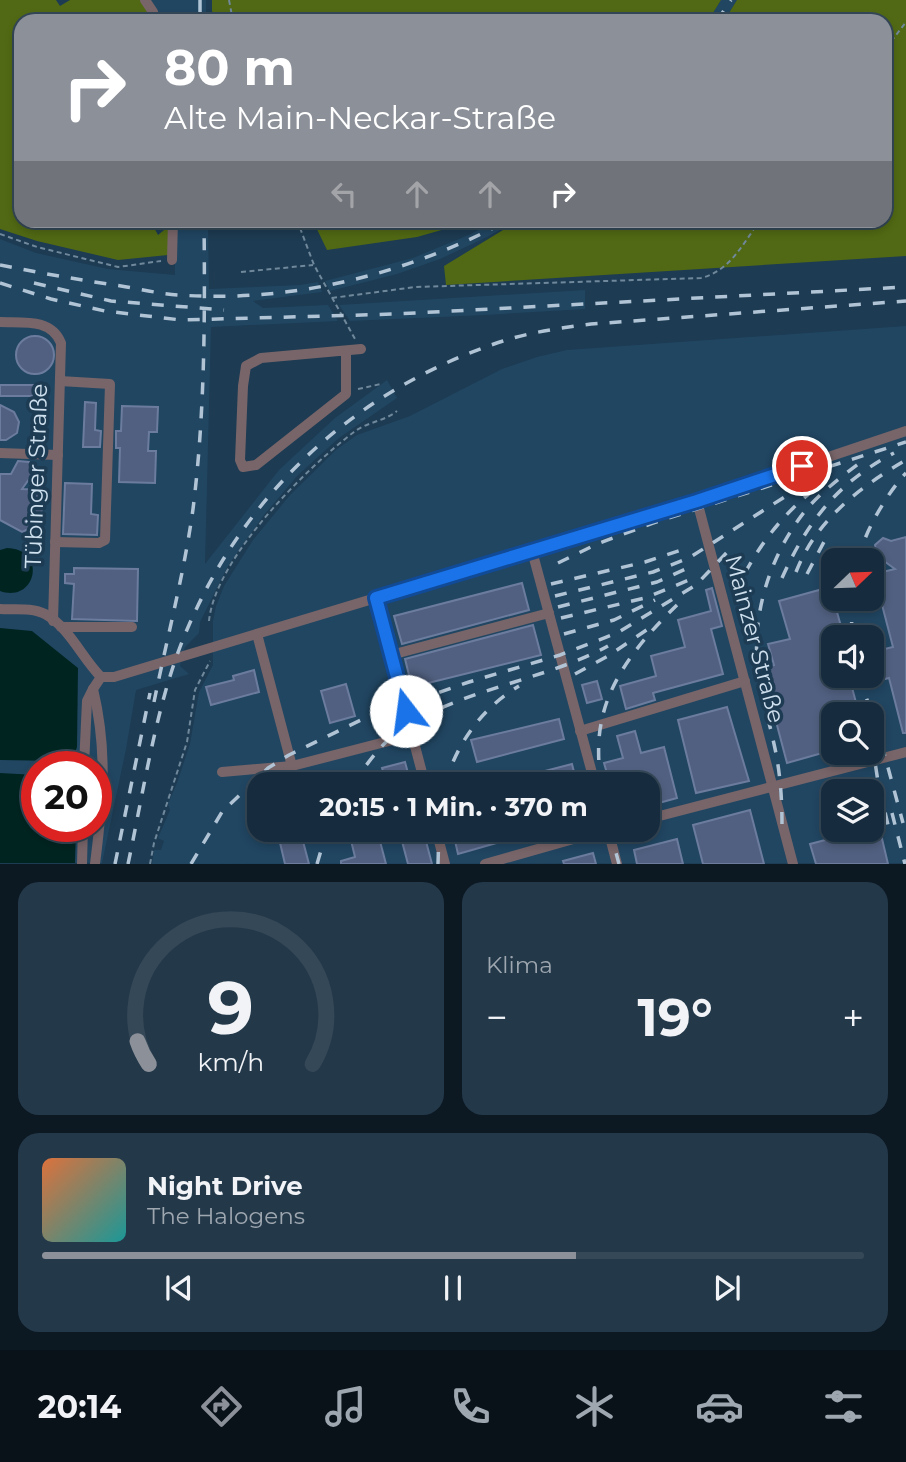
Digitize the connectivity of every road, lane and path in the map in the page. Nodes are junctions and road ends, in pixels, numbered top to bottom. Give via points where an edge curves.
1 (906, 22) edge
2 (892, 40) edge
3 (173, 228) edge
4 (300, 228) edge
5 (754, 228) edge
6 (0, 234) edge
7 (173, 260) joint
8 (314, 265) junction
9 (241, 272) dead end
10 (332, 298) junction
11 (0, 322) edge
12 (361, 349) joint
13 (346, 351) junction
14 (60, 381) junction
15 (381, 384) dead end
16 (347, 391) junction
17 (397, 411) dead end
18 (906, 431) edge
19 (0, 453) edge
20 (58, 455) junction
21 (697, 501) junction
22 (55, 542) junction
23 (532, 551) junction
24 (376, 598) junction
25 (0, 609) edge
26 (549, 613) junction
27 (209, 621) dead end
28 (57, 624) junction
29 (132, 627) dead end
30 (257, 634) junction
31 (207, 655) junction
32 (391, 655) junction
33 (101, 677) junction
34 (745, 681) junction
35 (93, 689) junction
36 (580, 731) junction
37 (412, 735) junction
38 (84, 751) edge
39 (906, 752) edge
40 (292, 766) junction
41 (222, 772) dead end
42 (422, 772) edge
43 (592, 772) edge
44 (773, 787) junction
45 (660, 816) edge
46 (83, 842) edge
47 (439, 842) edge
48 (563, 842) edge
49 (611, 842) edge
50 (82, 863) edge
51 (95, 863) edge
52 (150, 863) edge
53 (445, 863) edge
54 (485, 863) edge
55 (617, 863) edge
56 (793, 863) edge

1 - 2 path
3 - 7 street
4 - 8 path
5 - 10 path via 729,263 701,278 415,287
6 - 7 path via 118,267
8 - 9 path
8 - 10 path
10 - 12 path
11 - 14 street, Tübinger Straße via 34,323 57,334
12 - 13 street
13 - 16 street
13 - 16 street via 261,358 246,366 243,467 256,465
14 - 20 street, Tübinger Straße
14 - 22 street via 110,384 110,425 105,540
15 - 16 path
17 - 27 path via 342,441 278,501 217,590
18 - 21 street
19 - 20 street
20 - 22 street, Tübinger Straße
21 - 23 street
21 - 34 street, Mainzer Straße
22 - 28 street, Tübinger Straße
23 - 24 street
23 - 26 street
24 - 30 street
24 - 32 street
25 - 28 street via 30,610
26 - 32 street
26 - 36 street
28 - 29 street
28 - 33 street
30 - 31 street
30 - 40 street
31 - 33 street
31 - 52 path via 195,690 187,742
32 - 37 street
33 - 35 street
34 - 36 street
34 - 44 street, Mainzer Straße
35 - 38 street via 86,701
35 - 51 street via 103,749 103,799
36 - 43 street
37 - 40 street
37 - 42 street
39 - 44 street
40 - 41 street
44 - 45 street
44 - 56 street, Mainzer Straße
46 - 50 street
47 - 53 street
48 - 54 street
49 - 55 street

